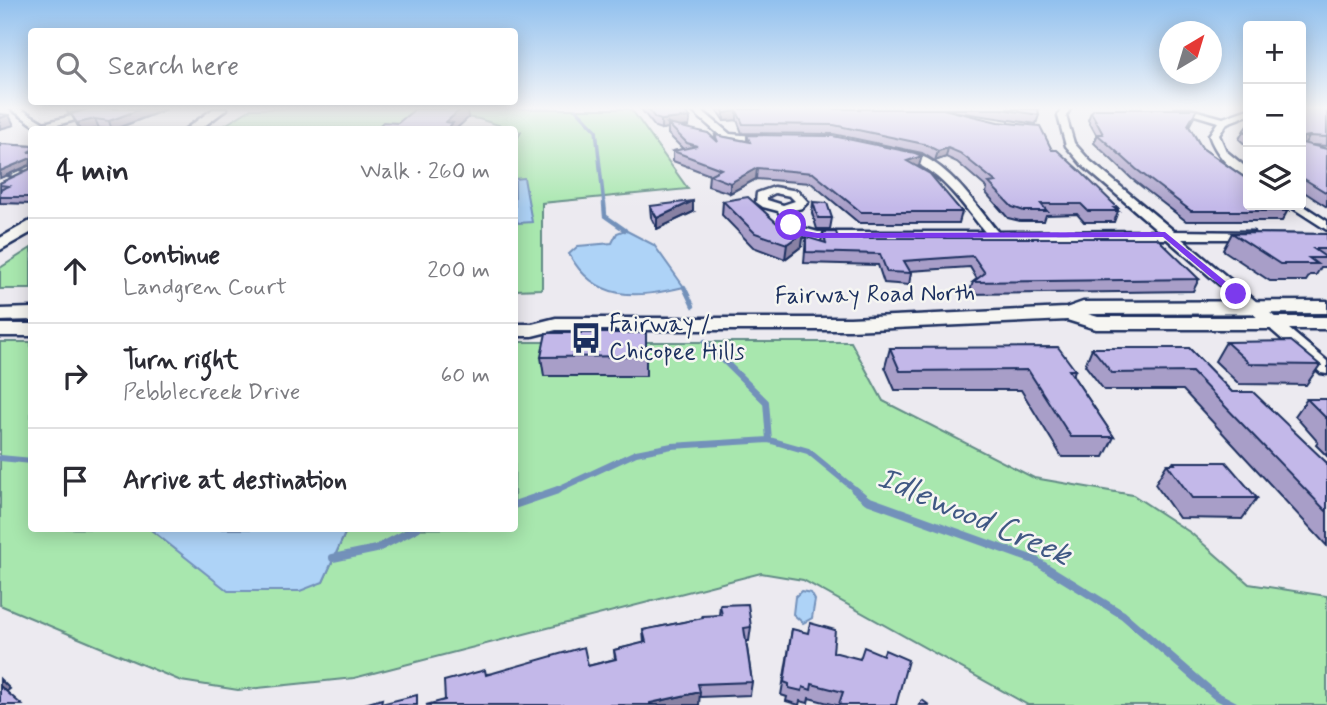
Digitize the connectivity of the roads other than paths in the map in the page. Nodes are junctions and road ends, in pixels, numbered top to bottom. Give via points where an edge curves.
1 (1068, 142) edge
2 (1216, 142) edge
3 (897, 153) edge
4 (0, 170) edge
5 (28, 170) edge
6 (1243, 170) edge
7 (20, 174) junction
8 (0, 185) edge
9 (782, 208) dead end
10 (1302, 210) edge
11 (1327, 226) edge
12 (28, 228) edge
13 (1165, 234) junction
14 (1258, 235) edge
15 (1313, 235) edge
16 (1327, 235) edge
17 (995, 236) junction
18 (0, 245) edge
19 (1327, 307) edge
20 (0, 314) edge
21 (28, 314) edge
22 (1264, 315) junction
23 (518, 317) edge
24 (1327, 323) edge
25 (556, 324) junction
26 (0, 330) edge
27 (28, 330) edge
28 (518, 330) edge
29 (1327, 369) edge

1 - 13 street
2 - 6 street
3 - 17 street via 938,168
4 - 7 street
5 - 7 street
7 - 8 street
9 - 17 street via 796,230 817,236
10 - 11 street
12 - 18 main road
13 - 14 street
13 - 17 street
13 - 22 street
15 - 16 street
19 - 22 main road, Fairway Road North
20 - 21 main road
22 - 24 main road, Fairway Road North
22 - 25 main road, Fairway Road North via 1096,323 1069,314 862,323
22 - 29 street
23 - 25 main road, Fairway Road North
25 - 28 main road, Fairway Road North
26 - 27 main road

